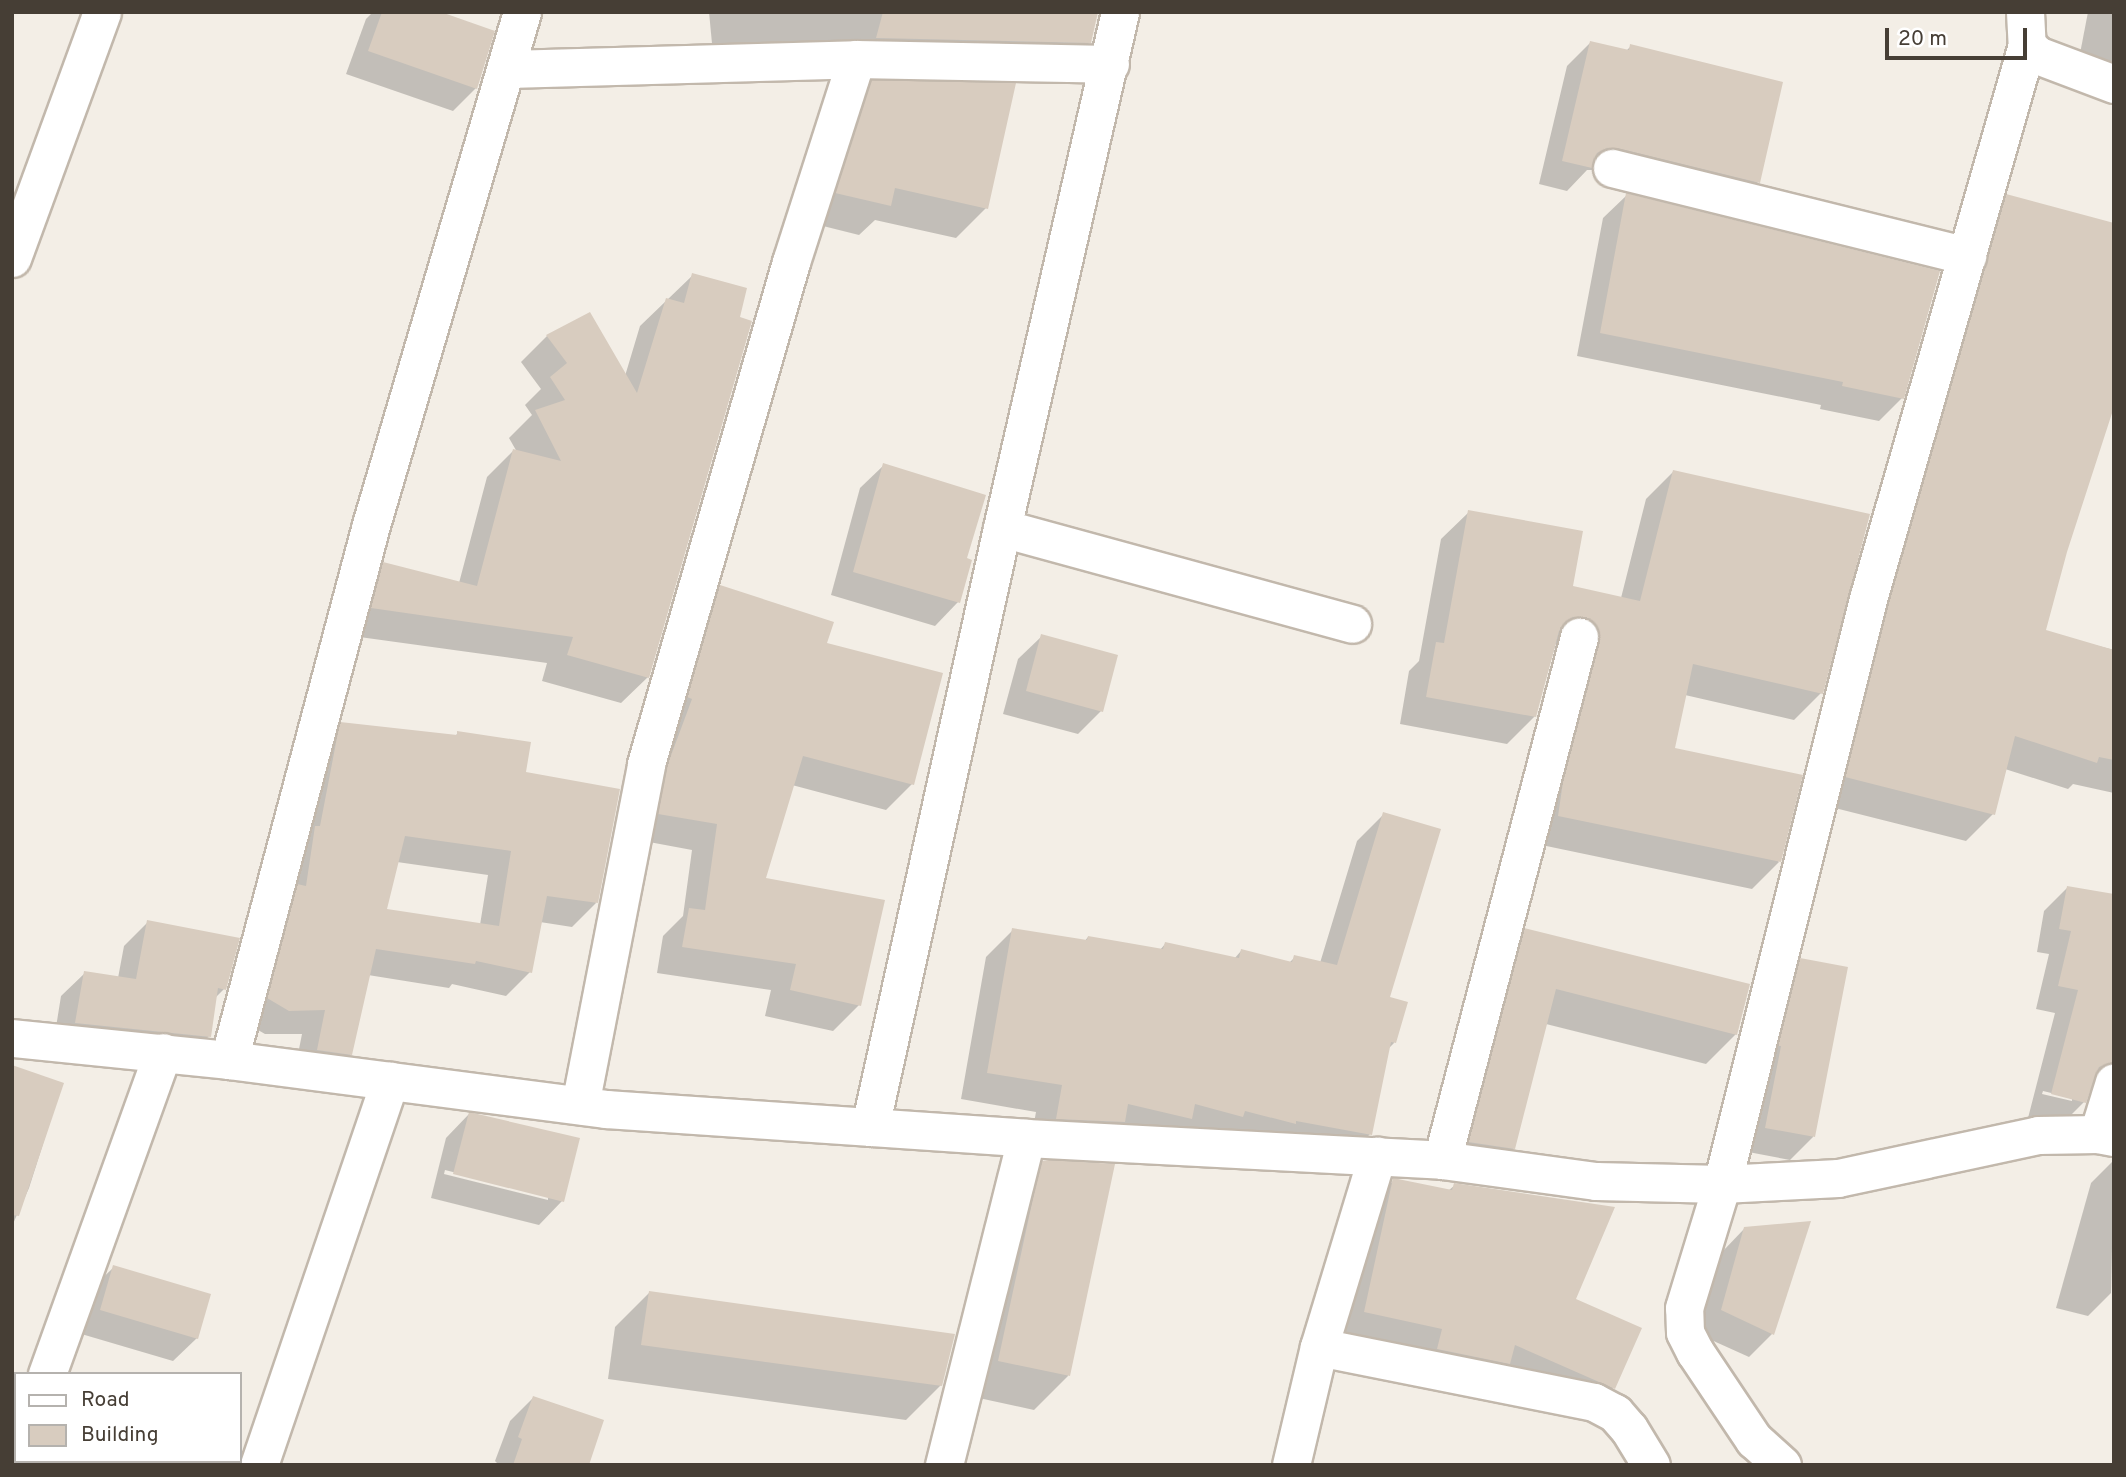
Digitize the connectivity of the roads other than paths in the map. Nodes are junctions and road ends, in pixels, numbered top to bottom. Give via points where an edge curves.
1 (102, 12) edge
2 (522, 12) edge
3 (1119, 12) edge
4 (2026, 29) edge
5 (856, 59) junction
6 (1110, 64) junction
7 (508, 69) junction
8 (2114, 84) edge
9 (1612, 168) dead end
10 (1967, 256) junction
11 (12, 258) edge
12 (1002, 528) junction
13 (1353, 624) dead end
14 (1579, 637) dead end
15 (12, 1038) edge
16 (163, 1052) junction
17 (229, 1060) junction
18 (390, 1081) junction
19 (2114, 1082) edge
20 (580, 1105) junction
21 (870, 1127) junction
22 (2106, 1136) edge
23 (1026, 1138) junction
24 (1377, 1156) junction
25 (1442, 1160) junction
26 (1722, 1184) junction
27 (1319, 1347) junction
28 (48, 1372) edge
29 (258, 1465) edge
30 (944, 1465) edge
31 (1291, 1465) edge
32 (1651, 1465) edge
33 (1782, 1465) edge

1 - 11 street
2 - 7 street
3 - 6 street
4 - 8 street via 2037,55
4 - 10 street
5 - 6 street
5 - 7 street
5 - 20 street via 646,764
6 - 12 street
7 - 17 street via 371,525
9 - 10 street
10 - 26 street via 1868,599
12 - 13 street
12 - 21 street
14 - 25 street
15 - 16 street
16 - 17 street
16 - 28 street
17 - 18 street
18 - 20 street
18 - 29 street
19 - 22 street
20 - 21 street
21 - 23 street
22 - 26 street via 2038,1135 1838,1178
23 - 24 street
23 - 30 street
24 - 25 street
24 - 27 street
25 - 26 street via 1596,1181
26 - 33 street via 1684,1308 1685,1332 1754,1440
27 - 31 street
27 - 32 street via 1594,1402 1615,1413

